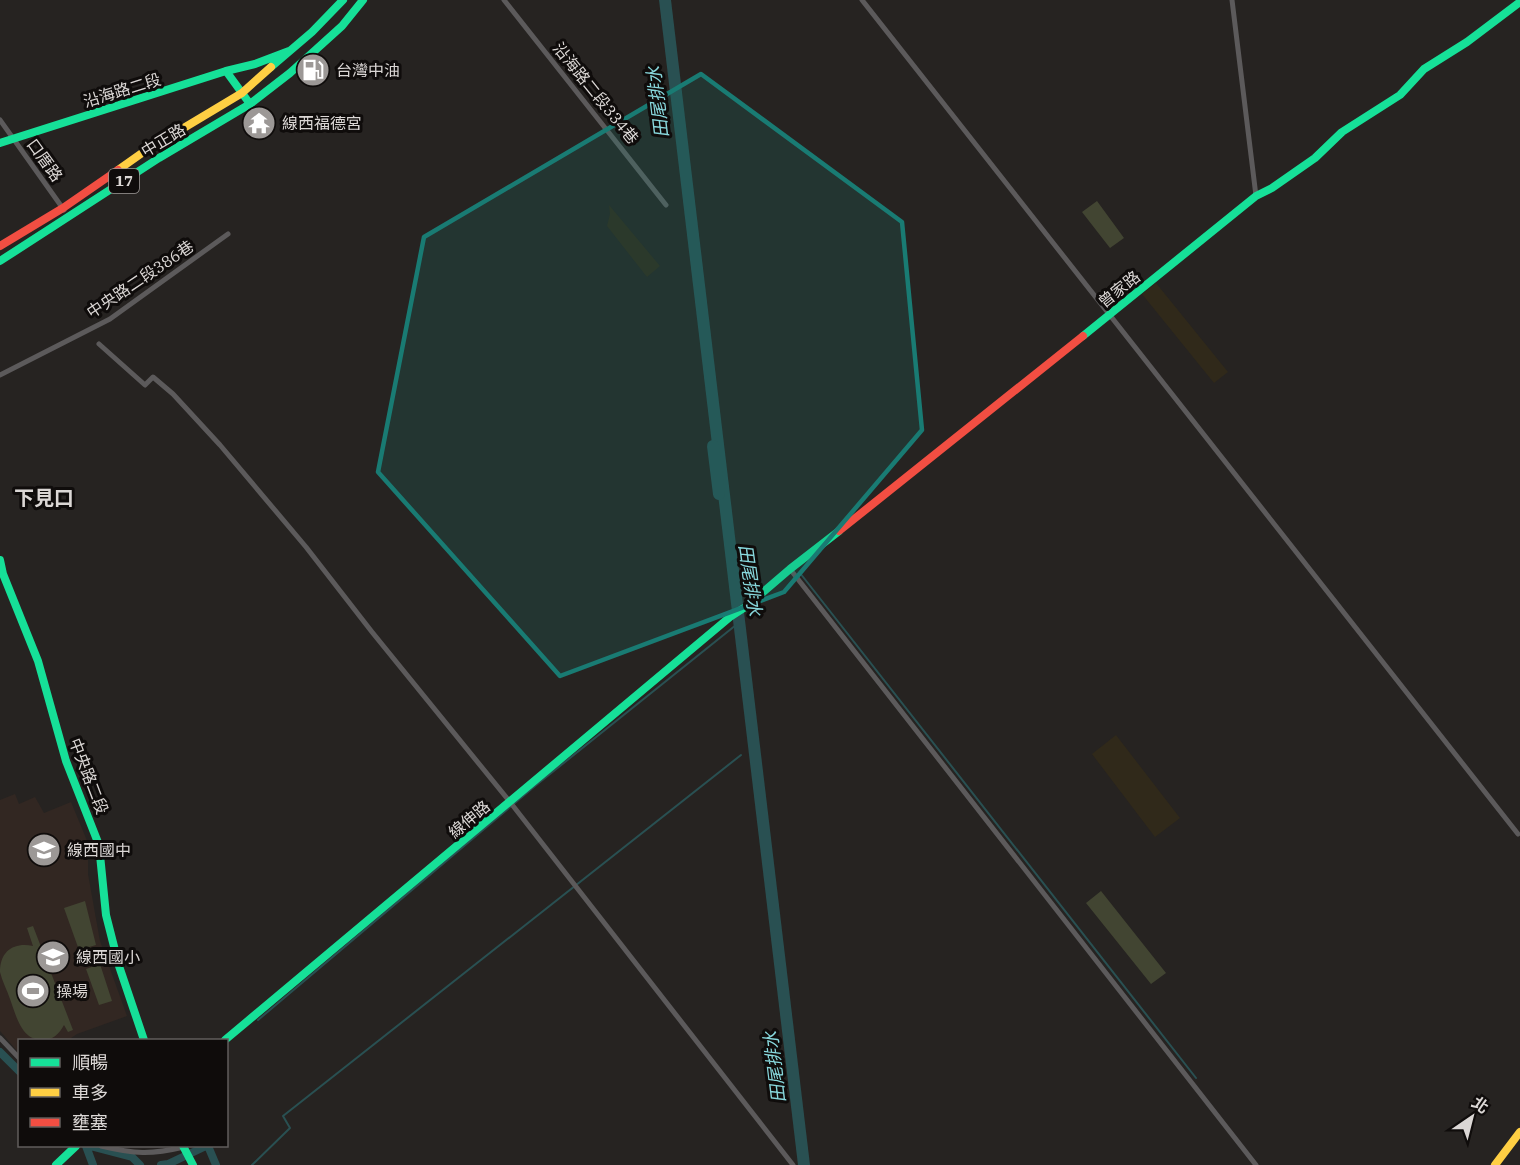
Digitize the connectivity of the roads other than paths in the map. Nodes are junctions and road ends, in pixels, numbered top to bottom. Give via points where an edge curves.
1 (343, 0) edge
2 (363, 0) edge
3 (504, 0) edge
4 (862, 0) edge
5 (1232, 0) edge
6 (1520, 2) edge
7 (295, 48) junction
8 (226, 71) junction
9 (242, 93) junction
10 (250, 104) junction
11 (0, 120) edge
12 (13, 139) junction
13 (0, 143) edge
14 (1254, 198) junction
15 (666, 205) dead end
16 (63, 208) junction
17 (67, 217) junction
18 (228, 234) dead end
19 (0, 246) edge
20 (0, 261) edge
21 (1110, 315) junction
22 (99, 344) dead end
23 (0, 375) edge
24 (0, 560) edge
25 (790, 569) junction
26 (742, 609) joint
27 (510, 802) junction
28 (1518, 834) dead end
29 (0, 1038) edge
30 (143, 1039) edge
31 (227, 1039) edge
32 (18, 1057) edge
33 (1520, 1132) edge
34 (75, 1147) edge
35 (106, 1147) edge
36 (179, 1147) edge
37 (184, 1147) edge
38 (56, 1165) edge
39 (193, 1165) edge
40 (793, 1165) edge
41 (1256, 1165) edge
42 (1495, 1165) edge

1 - 7 street, 17
2 - 10 street, 17 via 342,26
3 - 15 street, 沿海路二段334巷
4 - 21 street
5 - 14 street
6 - 14 street, 曾家路 via 1424,69 1400,95 1342,132 1315,158
7 - 8 street, 沿海路二段
7 - 9 street, 17
8 - 9 street
8 - 12 street, 沿海路二段
9 - 10 street
9 - 16 street, 中正路 / 17 via 142,153
10 - 17 street, 中正路 / 17
11 - 12 street, 口厝路
12 - 13 street, 沿海路二段
12 - 16 street, 口厝路
14 - 21 street, 曾家路
16 - 17 street, 口厝路
16 - 19 street, 中正路 / 17
17 - 20 street, 中正路 / 17
18 - 23 street, 中央路二段386巷 via 110,319
21 - 25 street, 曾家路
21 - 28 street
22 - 27 street via 145,385 153,377 220,445
24 - 30 street, 中央路二段 via 38,661 66,761 99,844 106,915
25 - 26 street, 曾家路
25 - 41 street
26 - 27 street, 線伸路
27 - 31 street, 線伸路
27 - 40 street
29 - 32 street
33 - 42 street
34 - 38 street
35 - 36 street via 138,1153
37 - 39 street

